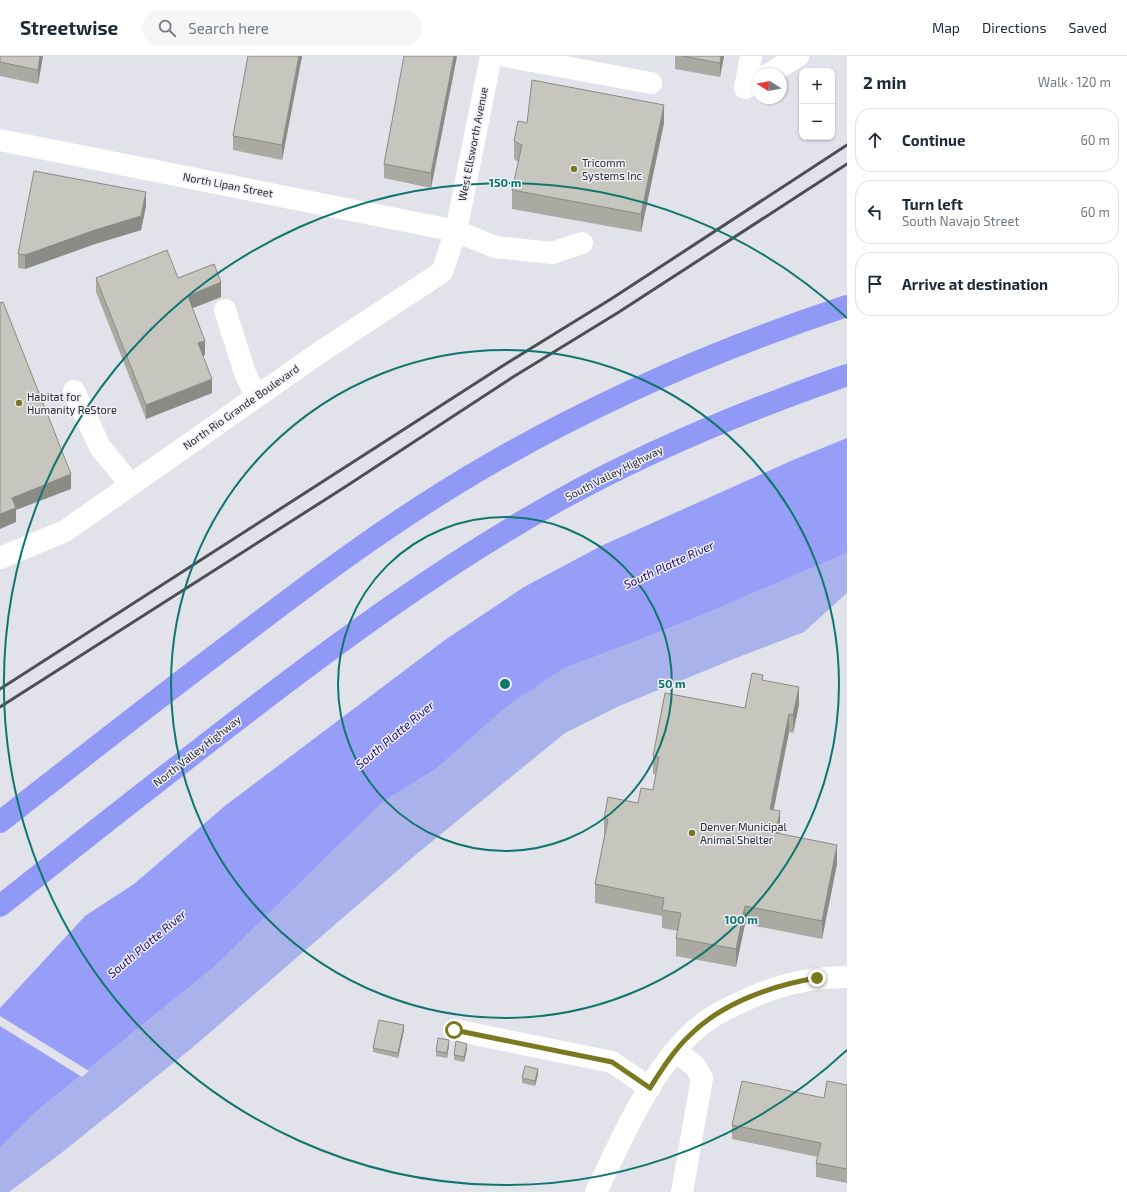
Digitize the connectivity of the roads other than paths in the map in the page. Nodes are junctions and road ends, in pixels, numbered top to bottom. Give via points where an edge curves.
1 (491, 56) edge
2 (505, 56) edge
3 (752, 56) edge
4 (798, 56) edge
5 (779, 68) edge
6 (651, 83) dead end
7 (751, 84) edge
8 (0, 140) edge
9 (456, 231) junction
10 (582, 243) dead end
11 (847, 306) edge
12 (225, 310) dead end
13 (847, 375) edge
14 (74, 391) dead end
15 (256, 397) junction
16 (131, 484) junction
17 (0, 558) edge
18 (397, 602) joint
19 (0, 822) edge
20 (0, 906) edge
21 (847, 977) edge
22 (454, 1030) dead end
23 (676, 1051) junction
24 (650, 1088) junction
25 (596, 1192) edge
26 (682, 1192) edge

1 - 9 street, West Ellsworth Avenue
2 - 6 street
3 - 7 street via 745,88
4 - 5 street
8 - 9 street, North Lipan Street
9 - 10 street, North Lipan Street via 495,247 552,253
9 - 15 street, North Rio Grande Boulevard via 442,272
11 - 19 highway via 788,325 621,396 489,465 396,522 310,583
12 - 15 street via 245,373
13 - 18 highway, South Valley Highway via 772,401 680,440 597,480 490,541
14 - 16 street via 100,447
15 - 16 street, North Rio Grande Boulevard
16 - 17 street, North Rio Grande Boulevard via 65,531
18 - 20 highway, North Valley Highway via 252,708
21 - 23 street via 799,981 763,992 704,1023
22 - 24 street via 612,1062
23 - 24 street
23 - 26 street via 695,1066 702,1078
24 - 25 street

